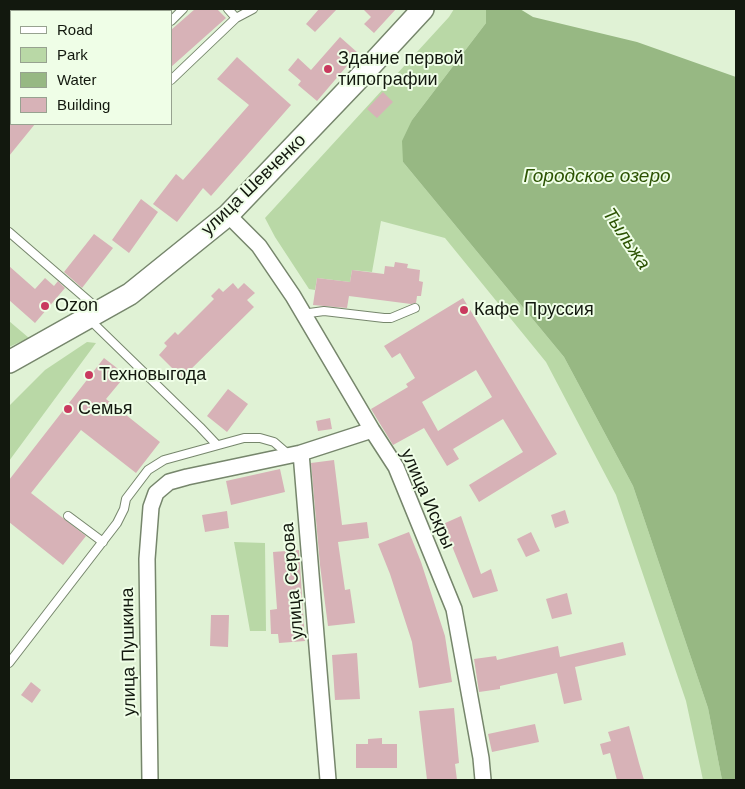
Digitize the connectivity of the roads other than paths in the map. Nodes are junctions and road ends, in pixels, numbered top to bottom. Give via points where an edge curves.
1 (183, 9) edge
2 (228, 9) edge
3 (253, 9) edge
4 (423, 9) edge
5 (236, 18) junction
6 (172, 20) edge
7 (172, 79) edge
8 (228, 215) junction
9 (9, 232) edge
10 (415, 308) dead end
11 (94, 314) junction
12 (302, 314) junction
13 (9, 362) edge
14 (372, 430) junction
15 (217, 445) junction
16 (295, 454) junction
17 (68, 516) dead end
18 (103, 542) junction
19 (9, 663) edge
20 (150, 780) edge
21 (328, 780) edge
22 (483, 780) edge

1 - 6 lane
2 - 5 lane
3 - 5 lane
4 - 8 main road, улица Шевченко
5 - 7 lane
8 - 11 main road, улица Шевченко via 130,294
8 - 12 street, улица Искры via 259,246
9 - 11 lane
10 - 12 lane via 391,318 324,311
11 - 13 main road, улица Шевченко
11 - 15 lane
12 - 14 street, улица Искры
14 - 16 street
14 - 22 street, улица Искры via 396,467 454,609
15 - 16 lane via 244,438 260,438
15 - 18 lane via 164,460 148,470 126,499 117,523
16 - 20 street, улица Пушкина via 169,482 156,493 151,507 147,558
16 - 21 street, улица Серова
17 - 18 lane
18 - 19 lane

